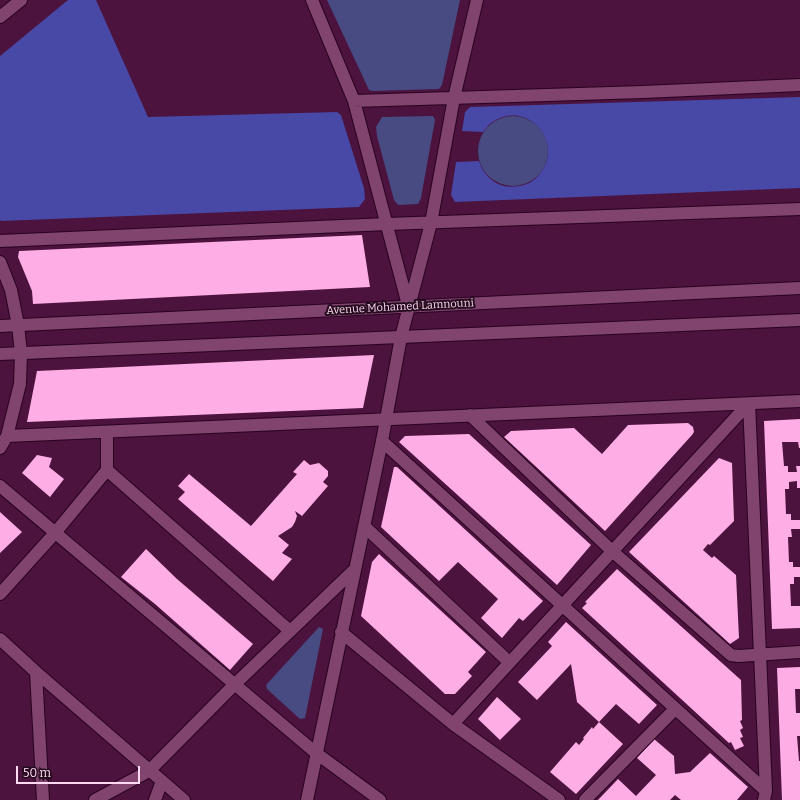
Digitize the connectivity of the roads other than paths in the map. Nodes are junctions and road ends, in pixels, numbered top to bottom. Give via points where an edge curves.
1 (21, 0) edge
2 (312, 0) edge
3 (477, 0) edge
4 (0, 17) edge
5 (800, 85) edge
6 (454, 98) junction
7 (354, 101) junction
8 (800, 209) edge
9 (431, 223) junction
10 (387, 224) junction
11 (0, 241) edge
12 (0, 262) edge
13 (800, 288) edge
14 (409, 306) junction
15 (800, 320) edge
16 (18, 325) junction
17 (0, 326) edge
18 (401, 337) junction
19 (21, 353) junction
20 (0, 354) edge
21 (800, 401) edge
22 (749, 403) junction
23 (470, 415) junction
24 (386, 419) junction
25 (107, 432) junction
26 (6, 436) junction
27 (382, 441) junction
28 (0, 448) edge
29 (107, 470) junction
30 (0, 486) edge
31 (364, 526) junction
32 (55, 533) junction
33 (612, 551) junction
34 (354, 570) junction
35 (0, 594) edge
36 (562, 605) junction
37 (290, 631) junction
38 (341, 632) junction
39 (0, 639) edge
40 (800, 652) edge
41 (760, 654) junction
42 (510, 662) junction
43 (36, 672) junction
44 (234, 685) junction
45 (675, 709) junction
46 (453, 724) junction
47 (316, 754) junction
48 (149, 771) junction
49 (162, 781) junction
50 (765, 796) edge
51 (43, 800) edge
52 (95, 800) edge
53 (155, 800) edge
54 (184, 800) edge
55 (306, 800) edge
56 (380, 800) edge
57 (559, 800) edge
58 (585, 800) edge

1 - 4 street
2 - 7 street
3 - 6 street
5 - 6 street
6 - 7 street
6 - 9 street
7 - 10 street
8 - 9 street
9 - 10 street
9 - 14 street
10 - 11 street
10 - 14 street
12 - 16 street via 11,290
13 - 14 street, Avenue Mohamed Lamnouni
14 - 16 street, Avenue Mohamed Lamnouni
14 - 18 street
15 - 18 street
16 - 17 street, Avenue Mohamed Lamnouni
16 - 19 street
18 - 19 street
18 - 24 street
19 - 20 street
19 - 26 street via 20,384
21 - 22 street
22 - 23 street
22 - 33 street
22 - 41 street
23 - 24 street
23 - 33 street
24 - 25 street
24 - 27 street
25 - 26 street
25 - 29 street
26 - 28 street
27 - 31 street
27 - 36 street
29 - 32 street
29 - 37 street
30 - 32 street
31 - 34 street
31 - 42 street
32 - 35 street
32 - 44 street
33 - 36 street
33 - 41 street via 731,654
34 - 37 street
34 - 38 street
36 - 42 street
36 - 45 street
37 - 44 street
38 - 46 street
38 - 47 street
39 - 43 street
40 - 41 street
41 - 50 street
42 - 46 street
43 - 48 street
43 - 51 street
44 - 47 street
44 - 48 street
45 - 50 street
45 - 58 street
46 - 57 street
47 - 55 street
47 - 56 street
48 - 49 street
48 - 52 street
49 - 53 street
49 - 54 street

